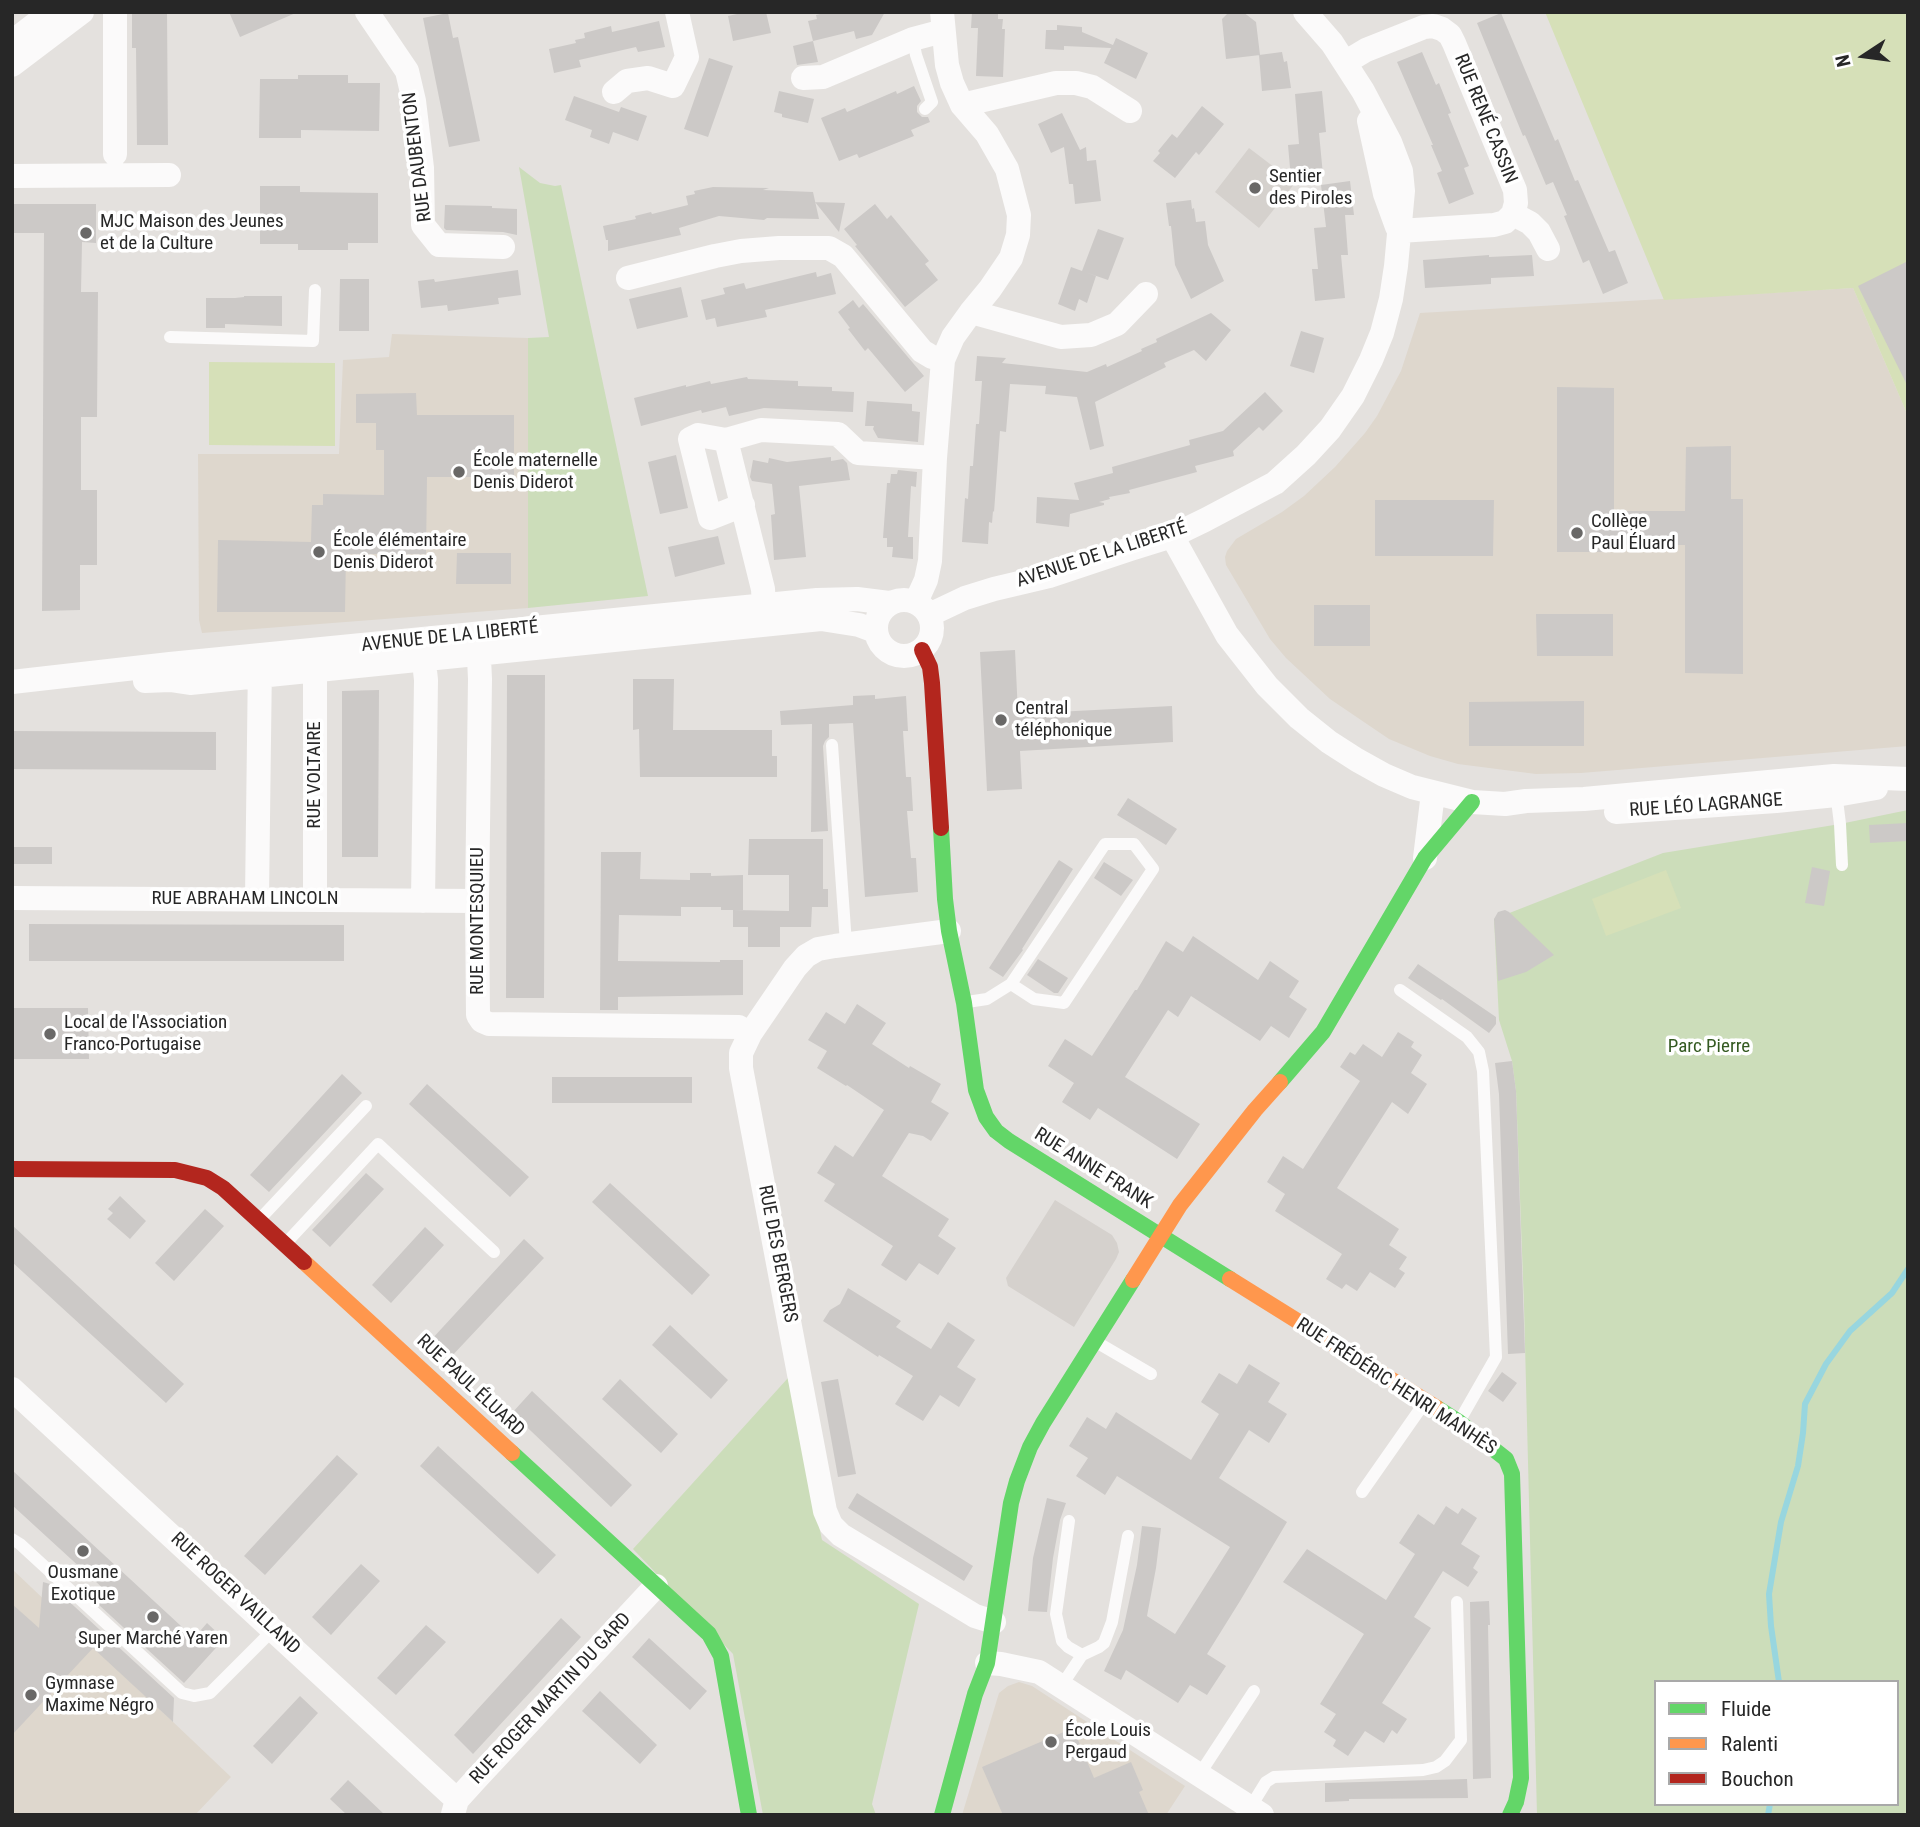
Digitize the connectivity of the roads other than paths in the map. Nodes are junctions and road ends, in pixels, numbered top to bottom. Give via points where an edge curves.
1 (51, 12) edge
2 (82, 12) edge
3 (115, 12) edge
4 (367, 12) edge
5 (1304, 12) edge
6 (680, 13) edge
7 (1446, 20) edge
8 (943, 21) edge
9 (914, 39) junction
10 (12, 41) edge
11 (1346, 62) junction
12 (12, 65) edge
13 (803, 78) dead end
14 (614, 92) dead end
15 (962, 105) junction
16 (925, 109) dead end
17 (1130, 111) dead end
18 (115, 154) dead end
19 (169, 175) dead end
20 (12, 176) edge
21 (1513, 214) junction
22 (1399, 231) junction
23 (503, 247) dead end
24 (1548, 249) dead end
25 (628, 278) dead end
26 (315, 290) dead end
27 (1146, 294) dead end
28 (971, 312) junction
29 (170, 337) dead end
30 (943, 360) junction
31 (726, 440) junction
32 (935, 458) junction
33 (743, 505) junction
34 (1172, 536) junction
35 (889, 603) junction
36 (922, 608) junction
37 (765, 615) junction
38 (876, 631) junction
39 (479, 644) junction
40 (422, 649) junction
41 (922, 650) junction
42 (314, 660) junction
43 (260, 666) junction
44 (112, 677) junction
45 (12, 682) edge
46 (12, 695) edge
47 (832, 745) dead end
48 (1908, 781) edge
49 (1835, 786) junction
50 (1433, 793) junction
51 (1472, 802) junction
52 (1426, 858) junction
53 (1842, 865) dead end
54 (12, 898) edge
55 (257, 898) junction
56 (315, 899) junction
57 (423, 901) junction
58 (477, 901) junction
59 (949, 931) junction
60 (846, 944) junction
61 (1011, 984) junction
62 (1401, 989) dead end
63 (964, 1003) junction
64 (750, 1034) junction
65 (366, 1106) dead end
66 (12, 1169) edge
67 (259, 1221) junction
68 (1160, 1236) junction
69 (284, 1244) junction
70 (494, 1252) dead end
71 (1094, 1341) junction
72 (1151, 1374) dead end
73 (12, 1389) edge
74 (1425, 1401) junction
75 (1459, 1422) junction
76 (1362, 1492) dead end
77 (1069, 1521) dead end
78 (1128, 1536) dead end
79 (12, 1539) edge
80 (656, 1586) junction
81 (1457, 1602) dead end
82 (994, 1622) junction
83 (274, 1629) junction
84 (1082, 1655) junction
85 (987, 1663) junction
86 (1062, 1685) junction
87 (1254, 1691) dead end
88 (1199, 1775) junction
89 (455, 1808) edge
90 (1256, 1811) edge
91 (749, 1815) edge
92 (942, 1815) edge
93 (1510, 1815) edge

1 - 10 street
2 - 12 street
3 - 18 street
4 - 23 street, RUE DAUBENTON via 407,71 422,168 423,225 439,245
5 - 11 street, AVENUE DE LA LIBERTÉ
6 - 14 street via 687,57 673,86 648,78 627,81
7 - 11 street, RUE RENÉ CASSIN
7 - 21 street, RUE RENÉ CASSIN via 1515,190
8 - 9 street
8 - 15 street via 947,65
9 - 13 street via 823,77
9 - 16 lane via 932,102
11 - 22 street, AVENUE DE LA LIBERTÉ via 1401,171
15 - 17 street via 1056,83 1076,83 1092,87
15 - 28 street via 987,134 1007,169 1019,215 1011,258
19 - 20 street
21 - 22 street via 1494,225
21 - 24 street via 1530,223
22 - 34 street, AVENUE DE LA LIBERTÉ via 1391,299 1381,333 1353,396 1330,429 1275,483
25 - 30 street via 741,251 829,248 843,256 922,351
26 - 29 lane via 313,341
27 - 28 street via 1117,324 1091,335 1061,337
28 - 30 street
30 - 32 street
31 - 32 street via 761,430 838,434 858,453
31 - 33 street
31 - 33 street via 698,435 690,439 710,518
32 - 36 street via 930,561
33 - 37 street
34 - 36 street, AVENUE DE LA LIBERTÉ via 1049,576
34 - 50 street, RUE LÉO LAGRANGE via 1227,635 1299,718 1357,760
35 - 36 street via 906,599
35 - 37 street, AVENUE DE LA LIBERTÉ via 817,600
35 - 38 street via 876,620
36 - 41 street via 932,624 932,634
37 - 38 street, AVENUE DE LA LIBERTÉ via 821,619
37 - 39 street, AVENUE DE LA LIBERTÉ
38 - 41 street via 878,641 893,654 913,655
39 - 40 street, AVENUE DE LA LIBERTÉ
39 - 58 street, RUE MONTESQUIEU
40 - 42 street, AVENUE DE LA LIBERTÉ
40 - 57 street via 426,680
41 - 59 street, RUE ANNE FRANK via 932,683
42 - 43 street, AVENUE DE LA LIBERTÉ
42 - 56 street, RUE VOLTAIRE
43 - 44 street, AVENUE DE LA LIBERTÉ via 190,683 170,672
43 - 55 street
44 - 45 street, AVENUE DE LA LIBERTÉ
44 - 46 street, AVENUE DE LA LIBERTÉ
47 - 60 lane
48 - 49 street, RUE LÉO LAGRANGE
49 - 51 street, RUE LÉO LAGRANGE
49 - 53 lane
50 - 51 street, RUE LÉO LAGRANGE
50 - 52 street
51 - 52 street
52 - 68 street via 1323,1032 1255,1110
54 - 55 street, RUE ABRAHAM LINCOLN
55 - 56 street, RUE ABRAHAM LINCOLN
56 - 57 street, RUE ABRAHAM LINCOLN
57 - 58 street, RUE ABRAHAM LINCOLN
58 - 64 street, RUE MONTESQUIEU via 478,1014 482,1021 739,1027
59 - 60 street, RUE DES BERGERS
59 - 63 street, RUE ANNE FRANK
60 - 64 street, RUE DES BERGERS via 806,956
61 - 61 lane via 1034,999 1064,1003 1153,869 1134,844 1105,844
61 - 63 lane via 987,999
62 - 75 lane via 1467,1037 1479,1052 1483,1071 1496,1357
63 - 68 street, RUE ANNE FRANK via 976,1090 996,1131
64 - 82 street, RUE DES BERGERS via 741,1053 741,1068 825,1511 841,1535 975,1616
65 - 67 lane
66 - 67 street, RUE PAUL ÉLUARD via 193,1173 223,1188
67 - 69 street, RUE PAUL ÉLUARD
68 - 71 street, RUE ANNE FRANK
68 - 74 street, RUE FRÉDÉRIC HENRI MANHÈS
69 - 70 lane via 378,1144
69 - 80 street, RUE PAUL ÉLUARD
71 - 72 lane
71 - 82 street, RUE ANNE FRANK via 1043,1423 1017,1480
73 - 83 street, RUE ROGER VAILLAND
74 - 75 street, RUE FRÉDÉRIC HENRI MANHÈS
74 - 76 lane
75 - 93 street, RUE FRÉDÉRIC HENRI MANHÈS via 1506,1458 1512,1474 1521,1778
77 - 84 lane via 1056,1614 1062,1640
78 - 84 lane via 1104,1643
79 - 83 lane via 182,1693 210,1693
80 - 89 street, RUE ROGER MARTIN DU GARD
80 - 91 street, RUE PAUL ÉLUARD via 709,1634 720,1656
81 - 90 lane via 1461,1740 1445,1762 1423,1770 1274,1776 1266,1782
82 - 85 street, RUE ANNE FRANK
83 - 89 street, RUE ROGER VAILLAND
84 - 86 lane
85 - 86 street via 1039,1672
85 - 92 street, RUE ANNE FRANK
86 - 88 street
87 - 88 lane
88 - 90 street

